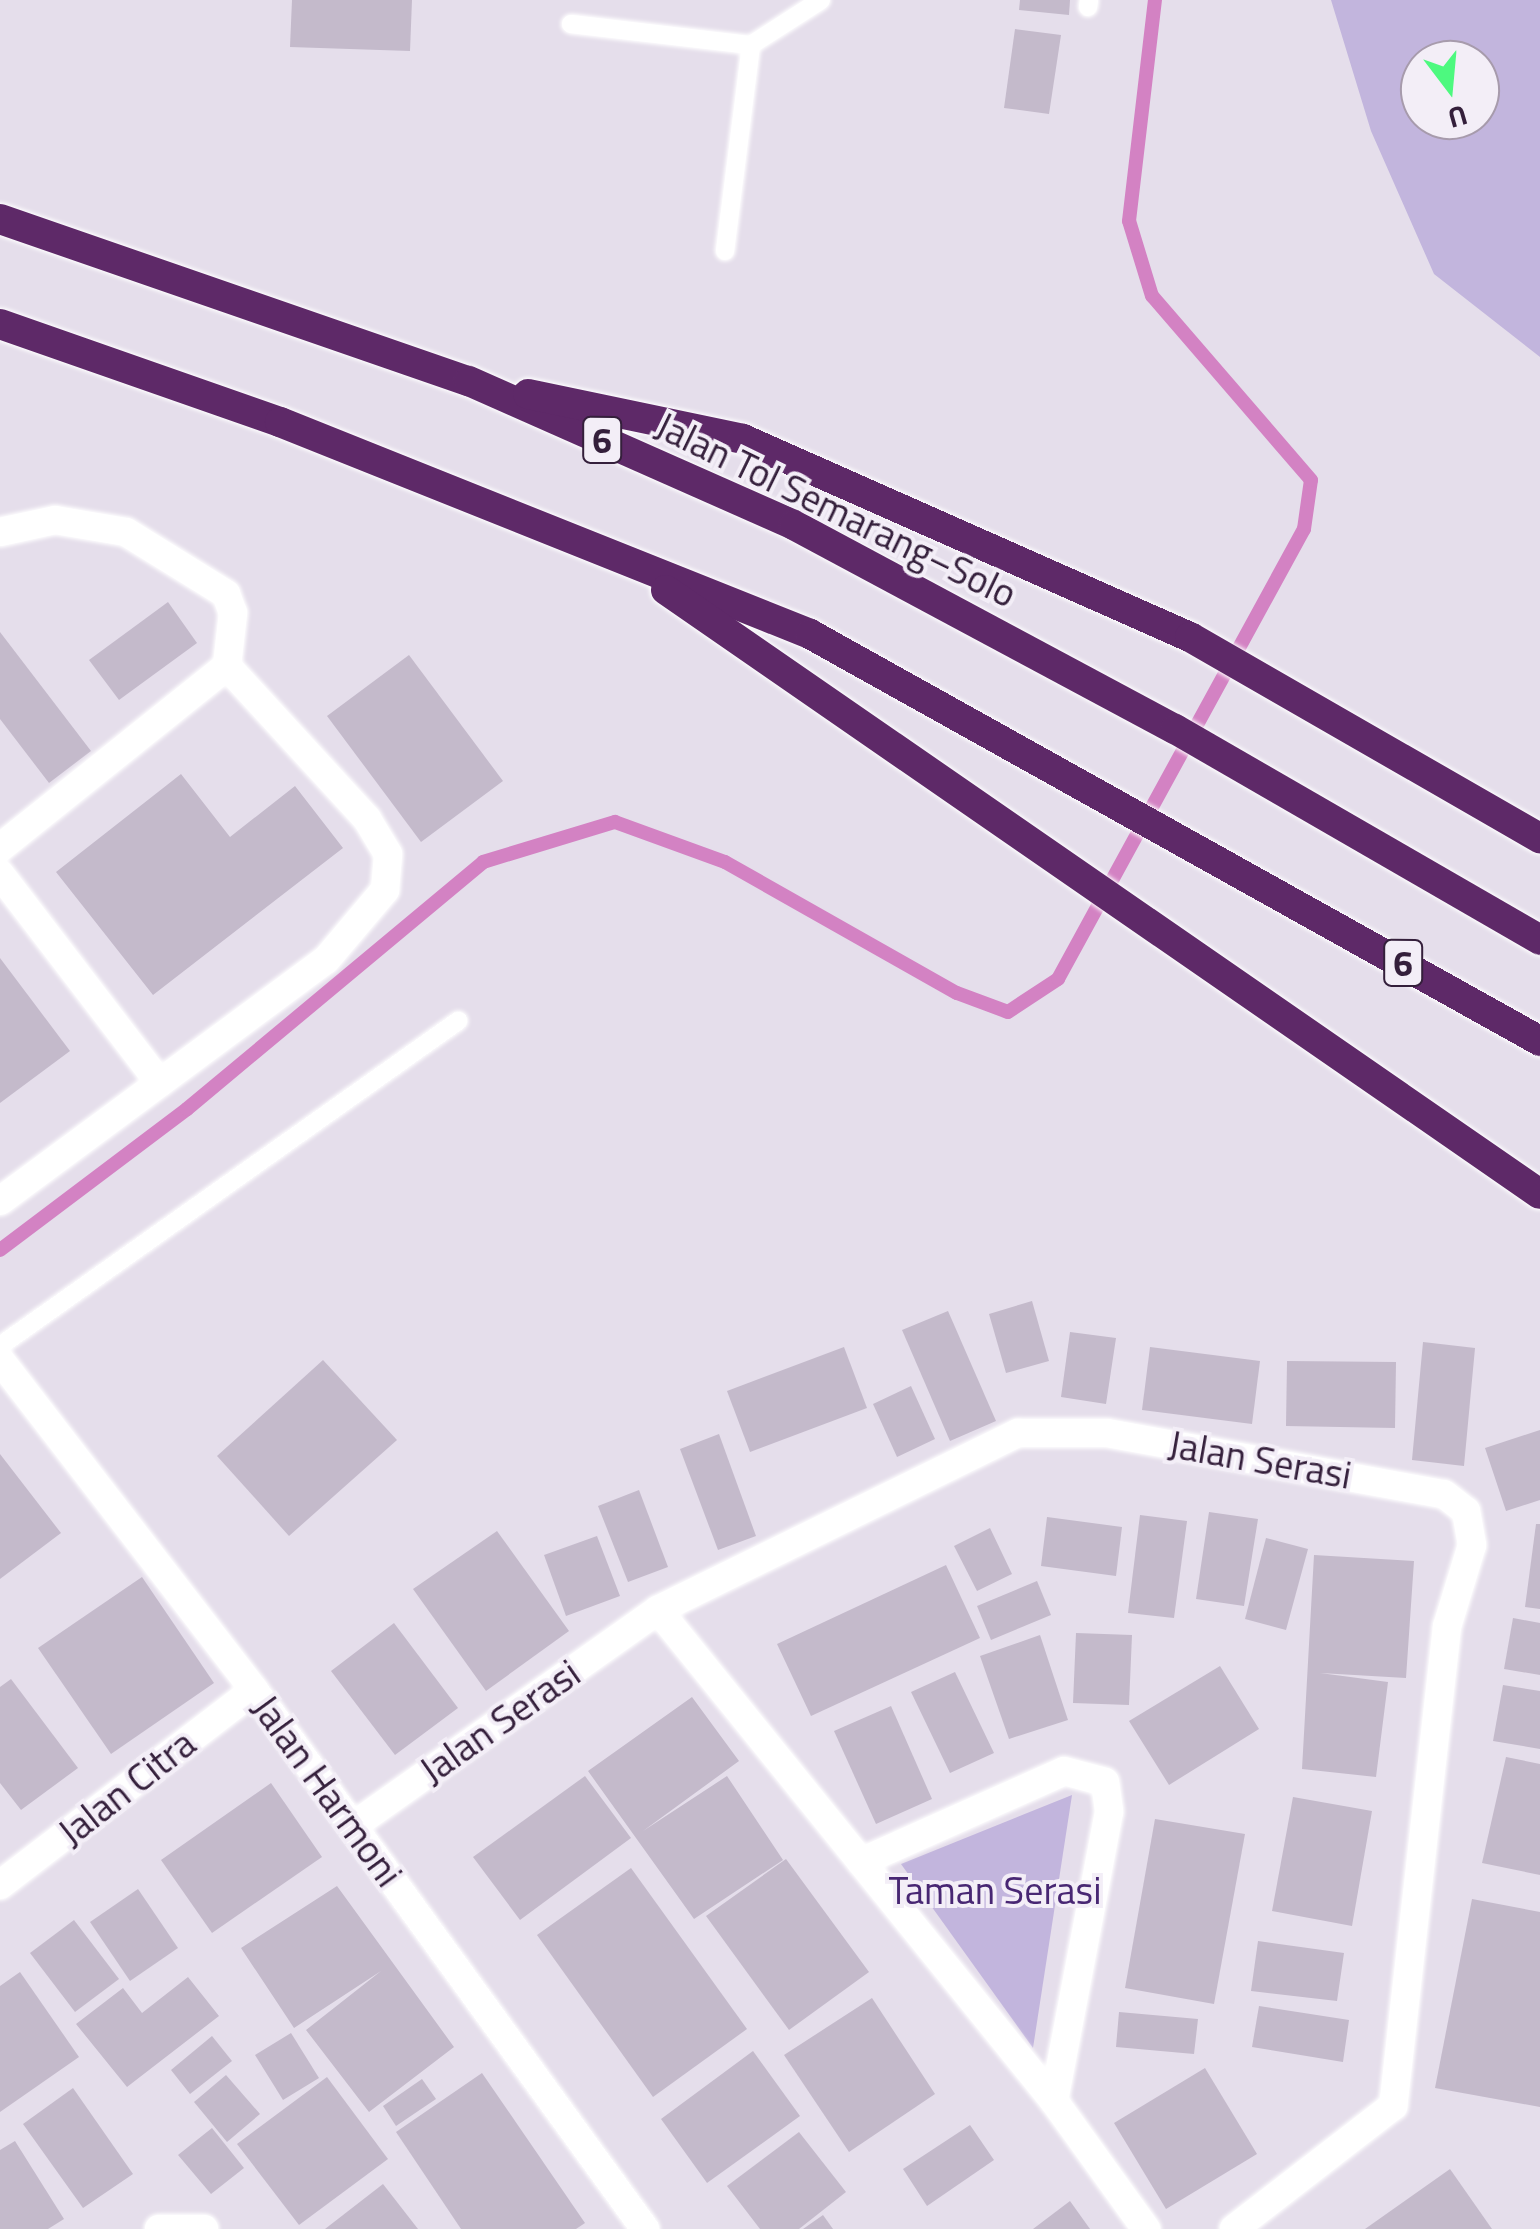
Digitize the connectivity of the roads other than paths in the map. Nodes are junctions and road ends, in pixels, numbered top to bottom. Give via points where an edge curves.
1 (821, 0) edge
2 (571, 24) dead end
3 (751, 45) junction
4 (0, 219) edge
5 (725, 250) dead end
6 (0, 324) edge
7 (469, 381) junction
8 (0, 532) edge
9 (620, 558) junction
10 (227, 666) junction
11 (1540, 838) edge
12 (0, 848) edge
13 (0, 874) edge
14 (1540, 940) edge
15 (458, 1022) dead end
16 (1540, 1041) edge
17 (160, 1083) junction
18 (1540, 1194) edge
19 (0, 1201) edge
20 (0, 1346) edge
21 (0, 1360) edge
22 (658, 1610) junction
23 (254, 1690) junction
24 (353, 1826) junction
25 (861, 1862) junction
26 (0, 1885) edge
27 (1054, 2101) junction
28 (159, 2229) edge
29 (204, 2229) edge
30 (645, 2229) edge
31 (1146, 2229) edge
32 (1234, 2229) edge

1 - 3 lane
2 - 3 lane
3 - 5 lane
4 - 7 highway, Jalan Tol Semarang–Solo / 6
6 - 9 highway, 6 via 280,422
7 - 11 highway via 743,439 1190,636 1332,712
7 - 14 highway, Jalan Tol Semarang–Solo / 6 via 794,525 1175,729
8 - 10 street via 55,520 126,532 233,602
9 - 16 highway, 6 via 810,634
9 - 18 highway
10 - 12 street
10 - 17 street via 366,819 388,854 385,890 326,960
13 - 17 street
15 - 20 lane
17 - 19 street
21 - 23 street, Jalan Harmoni
22 - 24 street, Jalan Serasi
22 - 25 street
22 - 32 street, Jalan Serasi via 1043,1427 1456,1500 1472,1544 1447,1628 1392,2106
23 - 24 street, Jalan Harmoni
23 - 26 street, Jalan Citra
24 - 30 street, Jalan Harmoni
25 - 27 street
25 - 27 street via 1064,1771 1104,1782 1109,1812
27 - 31 street
28 - 29 street

